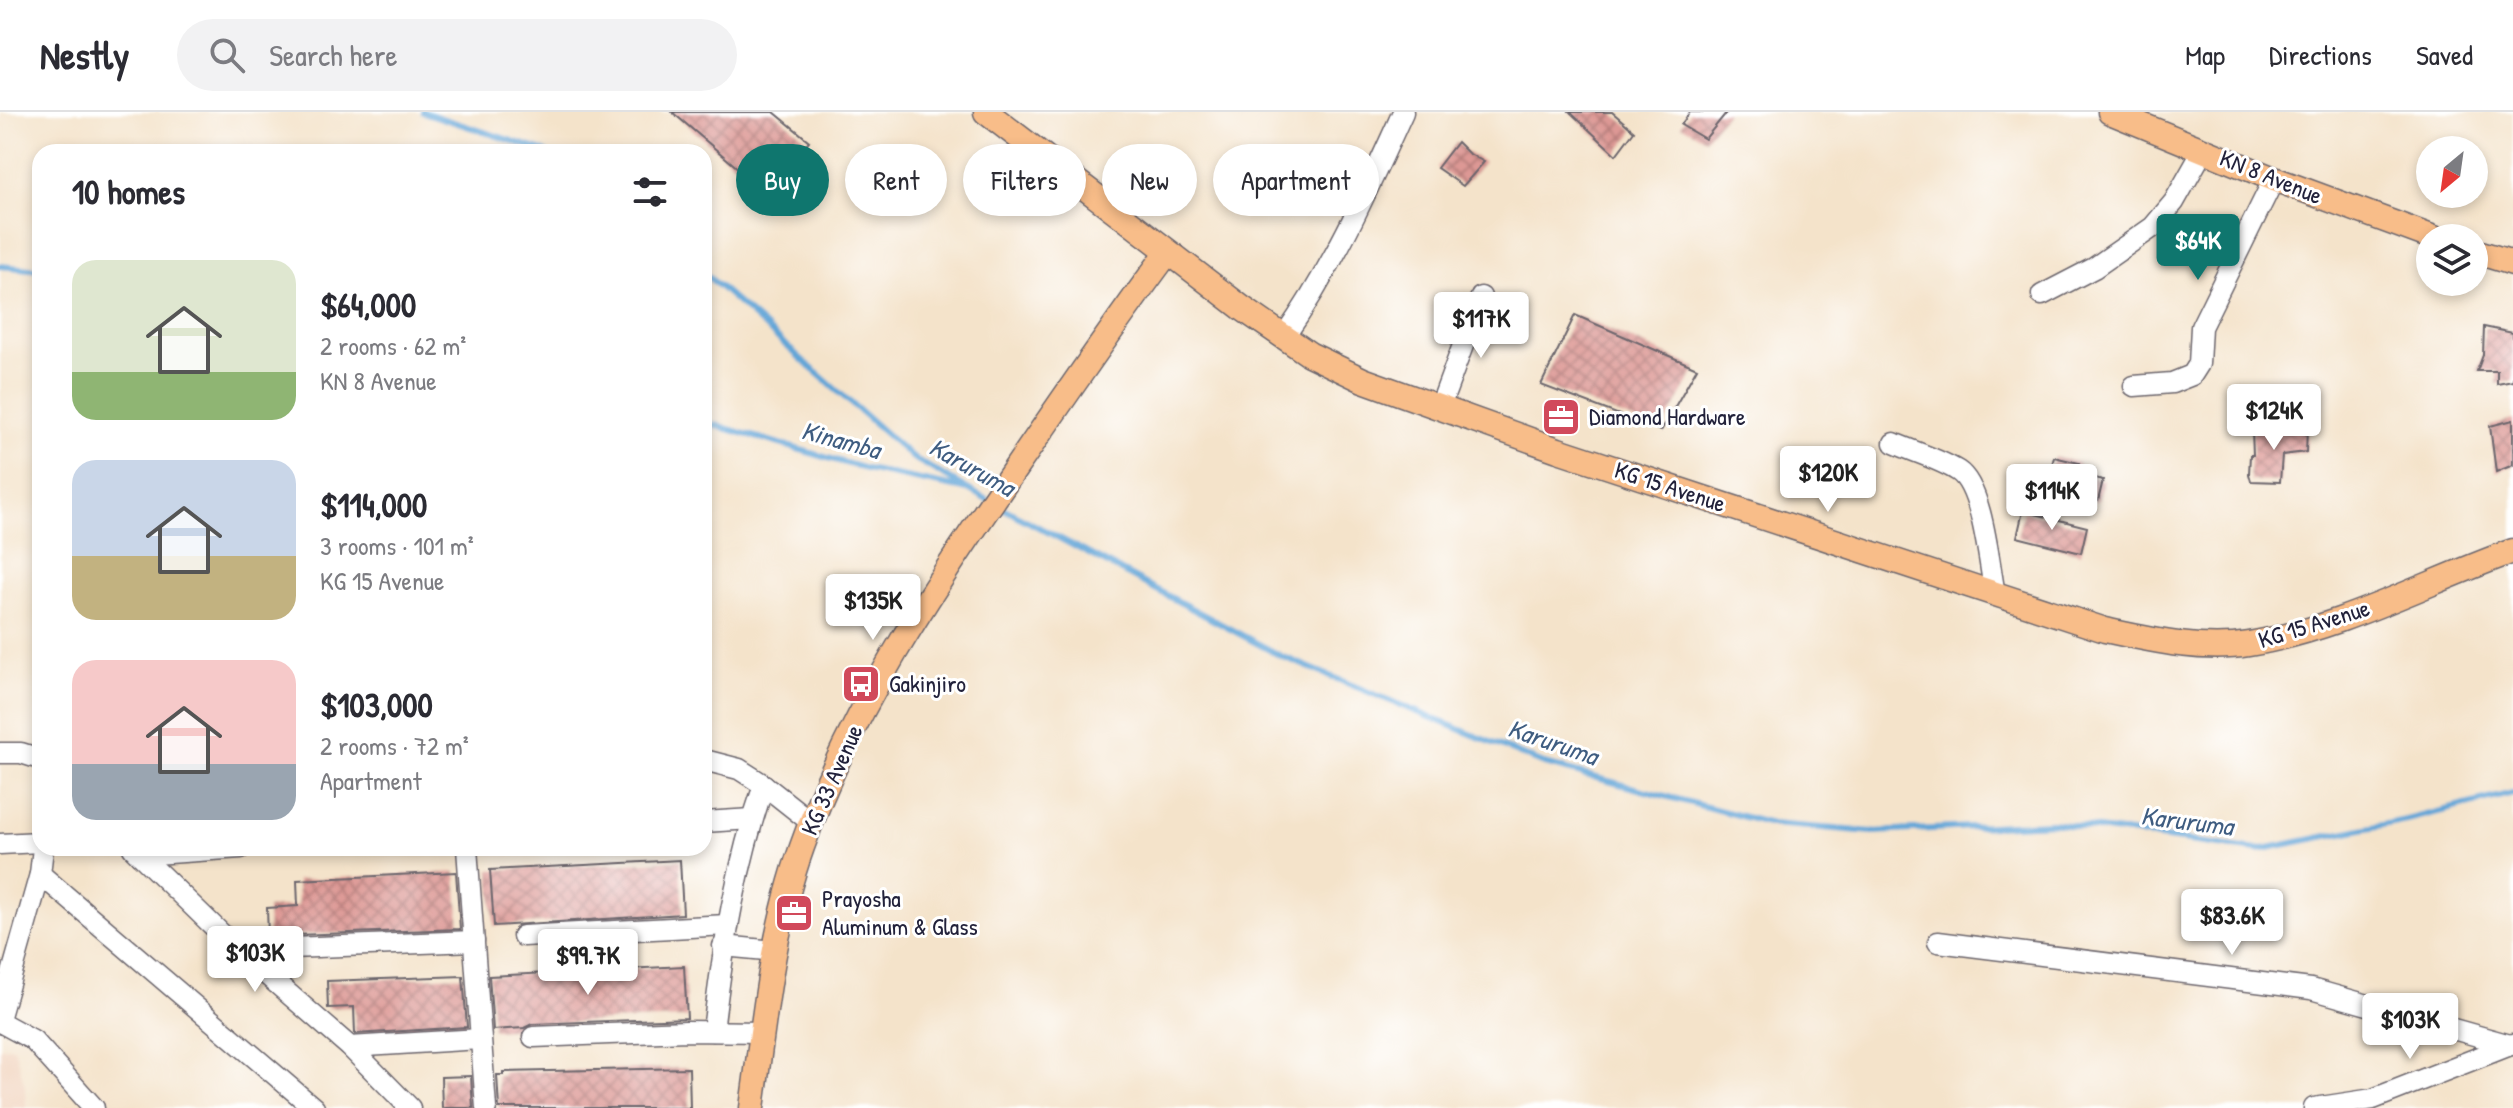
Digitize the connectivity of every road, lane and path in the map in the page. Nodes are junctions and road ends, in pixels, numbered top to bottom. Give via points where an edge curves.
1 (986, 112) edge
2 (1403, 112) edge
3 (2110, 112) edge
4 (2204, 149) junction
5 (2274, 179) junction
6 (2416, 231) edge
7 (1168, 252) junction
8 (2488, 255) edge
9 (2513, 263) edge
10 (2042, 295) dead end
11 (1481, 297) dead end
12 (1284, 337) junction
13 (2134, 386) dead end
14 (1440, 407) junction
15 (1894, 443) dead end
16 (2513, 551) edge
17 (1995, 594) junction
18 (0, 753) edge
19 (32, 756) edge
20 (712, 762) edge
21 (764, 785) junction
22 (752, 819) junction
23 (712, 822) edge
24 (812, 823) junction
25 (32, 842) edge
26 (0, 844) edge
27 (42, 856) edge
28 (141, 856) edge
29 (468, 856) edge
30 (40, 874) junction
31 (727, 925) junction
32 (523, 936) dead end
33 (474, 941) junction
34 (1938, 942) dead end
35 (723, 946) junction
36 (238, 950) junction
37 (776, 951) junction
38 (0, 1019) edge
39 (713, 1031) junction
40 (763, 1032) junction
41 (533, 1037) dead end
42 (480, 1039) junction
43 (2512, 1044) edge
44 (350, 1047) junction
45 (2396, 1099) edge
46 (2374, 1103) edge
47 (94, 1108) edge
48 (314, 1108) edge
49 (410, 1108) edge
50 (486, 1108) edge
51 (752, 1108) edge
52 (2314, 1108) edge

1 - 7 main road, KG 15 Avenue
2 - 12 street via 1343,240
3 - 4 main road, KN 8 Avenue
4 - 5 main road, KN 8 Avenue
4 - 10 street via 2153,227 2094,268
5 - 6 main road, KN 8 Avenue
5 - 13 street via 2201,327 2199,364 2192,375 2172,383
7 - 12 main road, KG 15 Avenue
7 - 24 main road, KG 33 Avenue via 940,577 863,712
8 - 9 main road
11 - 14 street
12 - 14 main road, KG 15 Avenue via 1363,380
14 - 17 main road, KG 15 Avenue
15 - 17 street via 1968,480
16 - 17 main road, KG 15 Avenue via 2315,628 2247,644 2174,644 2105,630
18 - 19 street
20 - 21 street via 739,769
21 - 22 street
21 - 24 street
22 - 23 street
22 - 31 street
24 - 37 main road, KG 33 Avenue
25 - 26 street
27 - 30 street
28 - 36 street
29 - 33 street
30 - 38 street
30 - 48 street
31 - 32 street
31 - 35 street
33 - 36 street
33 - 42 street
34 - 43 street via 2311,989
35 - 37 street
35 - 39 street
36 - 44 street
37 - 40 main road, KG 33 Avenue
38 - 47 street via 33,1040
39 - 40 street
39 - 41 street
40 - 51 main road, KG 33 Avenue
42 - 44 street
42 - 50 street
43 - 45 street
44 - 49 street
45 - 46 street
46 - 52 street

